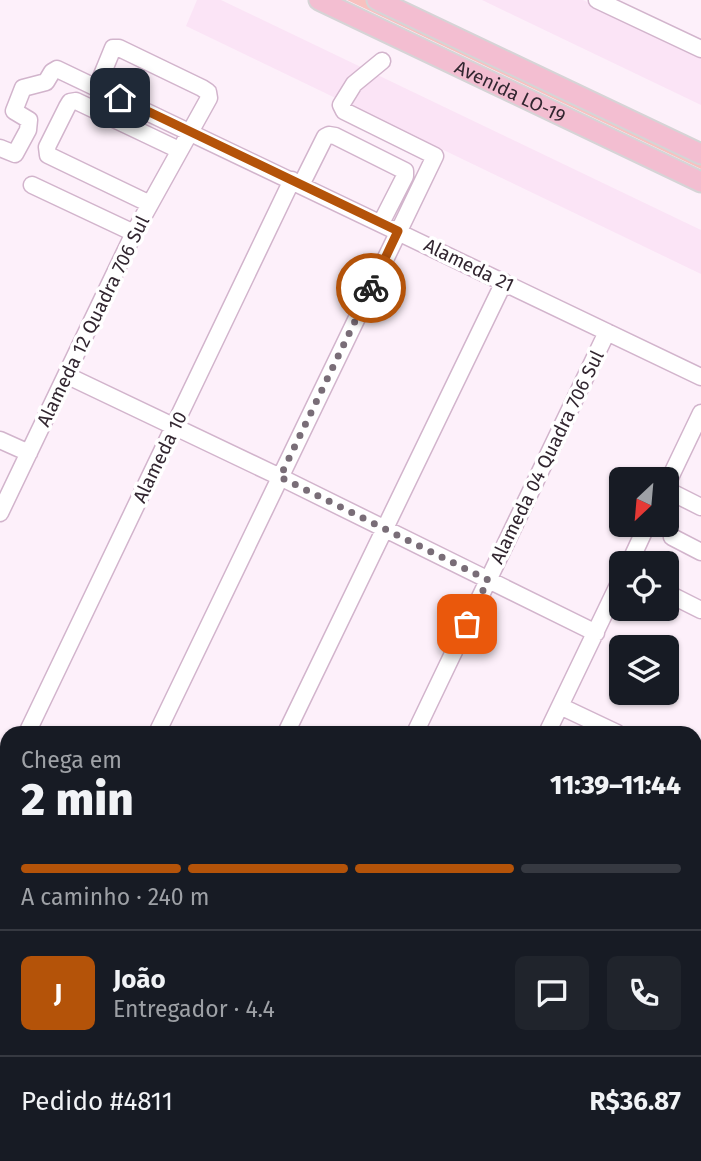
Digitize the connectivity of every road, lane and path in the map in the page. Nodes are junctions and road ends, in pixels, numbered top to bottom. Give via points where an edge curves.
1 (319, 0) edge
2 (377, 0) edge
3 (597, 0) edge
4 (701, 49) edge
5 (383, 61) dead end
6 (91, 84) junction
7 (190, 131) junction
8 (0, 148) edge
9 (180, 150) junction
10 (701, 154) edge
11 (296, 183) junction
12 (701, 183) edge
13 (32, 185) dead end
14 (150, 204) junction
15 (381, 223) junction
16 (398, 231) junction
17 (134, 233) junction
18 (503, 282) junction
19 (607, 332) junction
20 (66, 375) junction
21 (701, 377) edge
22 (701, 413) edge
23 (174, 428) junction
24 (0, 440) edge
25 (29, 453) junction
26 (675, 467) edge
27 (280, 477) junction
28 (679, 496) edge
29 (701, 507) edge
30 (0, 513) edge
31 (383, 529) junction
32 (671, 537) dead end
33 (701, 552) edge
34 (488, 580) junction
35 (679, 599) edge
36 (609, 605) edge
37 (701, 610) edge
38 (596, 633) junction
39 (560, 706) junction
40 (30, 726) edge
41 (159, 726) edge
42 (289, 726) edge
43 (418, 726) edge
44 (550, 726) edge
45 (602, 726) edge

1 - 12 main road, Avenida LO-19
2 - 10 main road, Avenida LO-19
3 - 4 street
5 - 16 street via 354,84 341,105 351,116 435,156
6 - 7 street, Alameda 21
6 - 7 street, Alameda 12 Quadra 706 Sul via 113,48 119,48 208,92
6 - 8 street, Alameda 21 via 57,69 46,82 23,88 14,111 29,120 28,130 15,154
7 - 9 street, Alameda 12 Quadra 706 Sul
7 - 11 street, Alameda 21
9 - 14 street, Alameda 12 Quadra 706 Sul
9 - 14 street via 76,101 67,107 47,147 48,155
11 - 15 street, Alameda 21
11 - 15 street, Alameda 10 via 329,135 402,168 405,176
11 - 23 street, Alameda 10
13 - 17 street
14 - 17 street, Alameda 12 Quadra 706 Sul
15 - 16 street, Alameda 21
16 - 18 street, Alameda 21
16 - 27 street
17 - 20 street, Alameda 12 Quadra 706 Sul
18 - 19 street, Alameda 21
18 - 31 street
19 - 21 street, Alameda 21
19 - 34 street, Alameda 04 Quadra 706 Sul
20 - 23 street
20 - 25 street, Alameda 12 Quadra 706 Sul
22 - 26 street
23 - 27 street
23 - 40 street, Alameda 10
24 - 25 street
25 - 30 street, Alameda 12 Quadra 706 Sul
27 - 31 street
27 - 41 street
28 - 29 street
31 - 34 street
31 - 42 street
32 - 33 street
34 - 38 street
34 - 43 street, Alameda 04 Quadra 706 Sul
35 - 37 street
36 - 38 street
38 - 39 street
39 - 44 street
39 - 45 street

